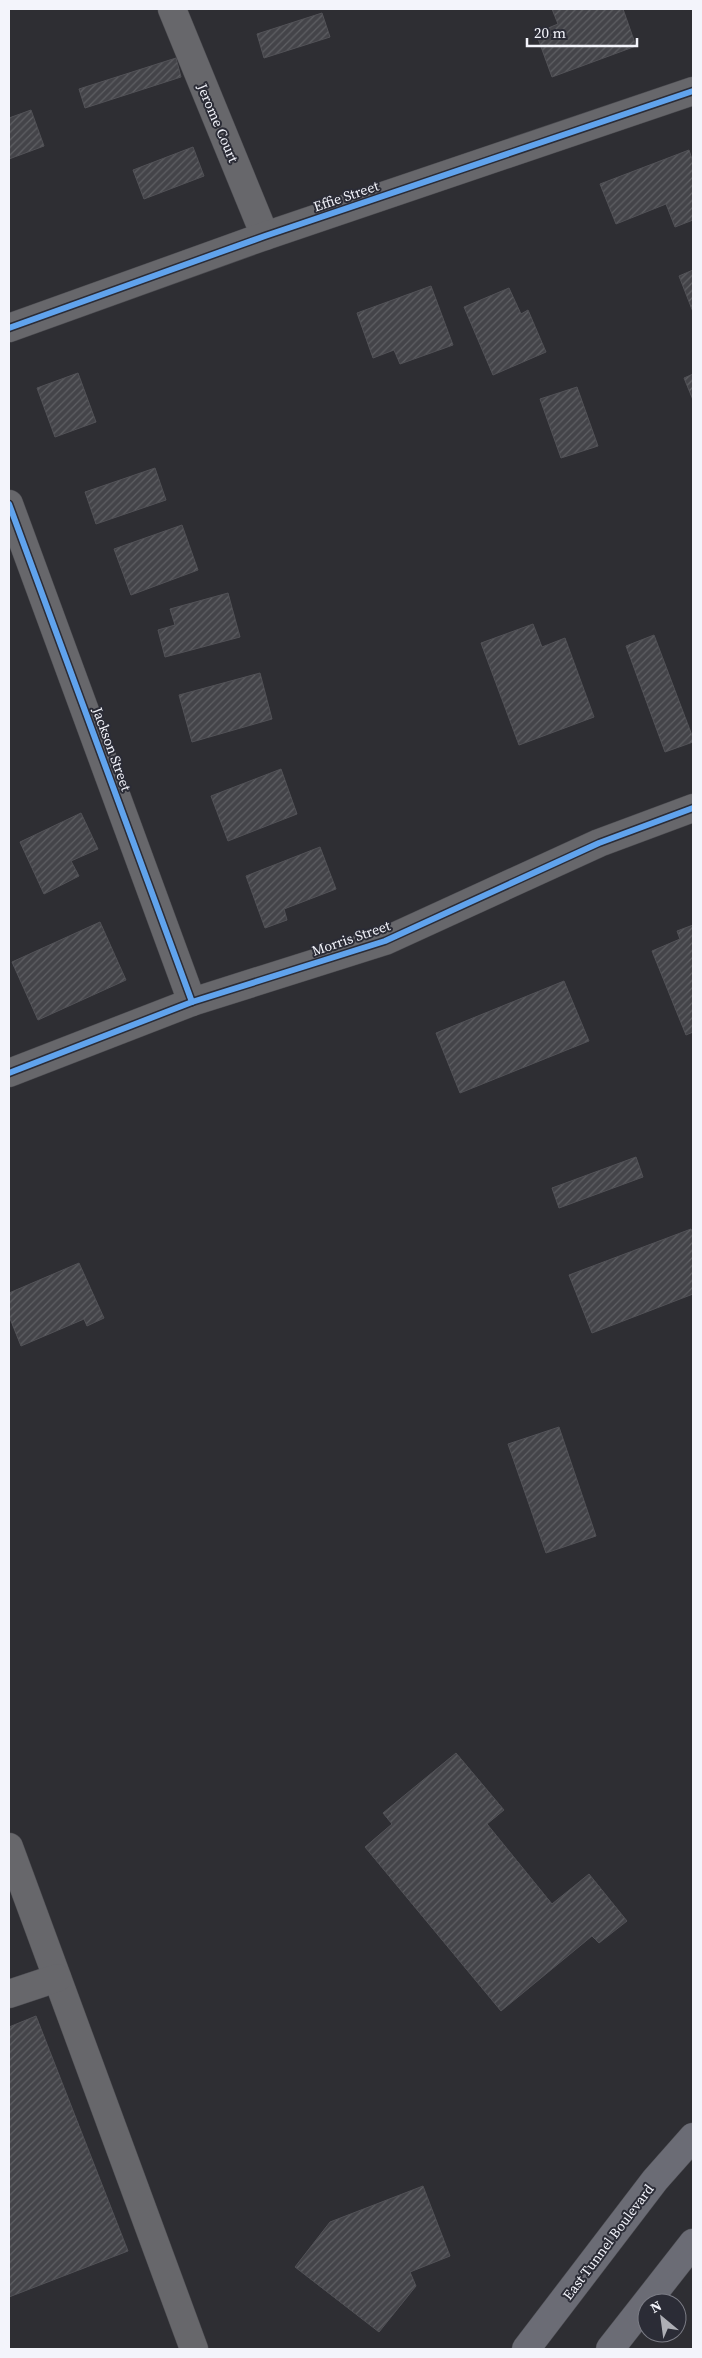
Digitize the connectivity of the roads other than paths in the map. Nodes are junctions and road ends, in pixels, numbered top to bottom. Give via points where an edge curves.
1 (172, 9) edge
2 (693, 91) edge
3 (265, 236) junction
4 (9, 328) edge
5 (9, 504) edge
6 (693, 808) edge
7 (192, 1002) junction
8 (9, 1073) edge
9 (9, 1847) edge
10 (57, 1978) junction
11 (9, 1994) edge
12 (693, 2137) edge
13 (693, 2244) edge
14 (194, 2349) edge
15 (526, 2349) edge
16 (610, 2349) edge

1 - 3 street, Jerome Court
2 - 3 street, Effie Street
3 - 4 street, Effie Street
5 - 7 street, Jackson Street
6 - 7 street, Morris Street via 599,844 385,941
7 - 8 street, Morris Street
9 - 10 street
10 - 11 street
10 - 14 street
12 - 15 main road, East Tunnel Boulevard via 655,2180
13 - 16 main road

